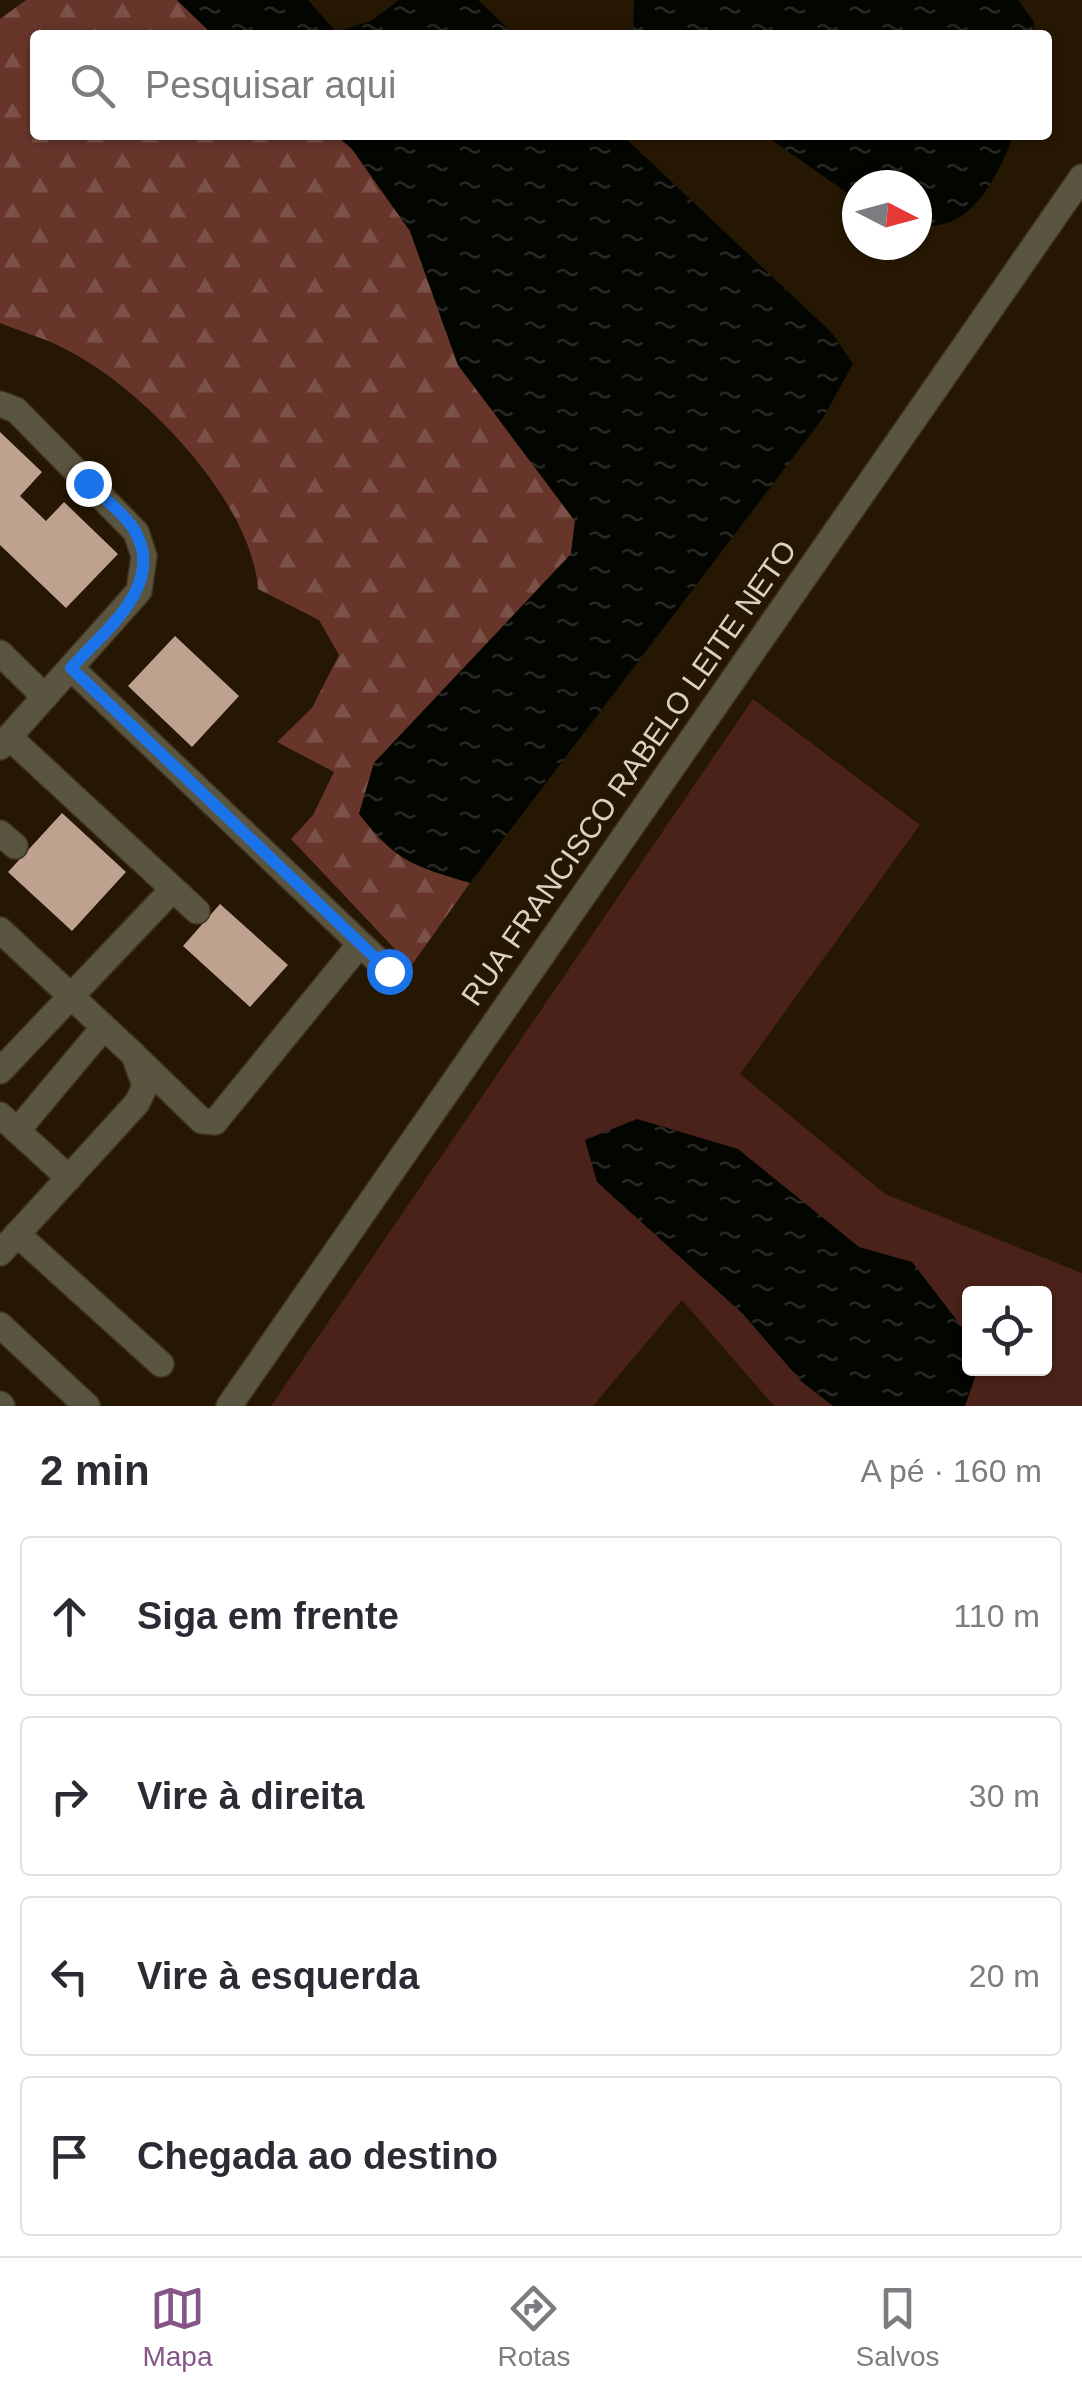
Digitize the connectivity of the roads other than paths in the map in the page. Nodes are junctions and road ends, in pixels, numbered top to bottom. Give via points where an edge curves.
1 (1082, 177) edge
2 (0, 404) edge
3 (0, 653) edge
4 (71, 668) junction
5 (45, 697) junction
6 (4, 742) edge
7 (174, 889) junction
8 (197, 911) dead end
9 (0, 930) edge
10 (360, 944) junction
11 (389, 971) dead end
12 (71, 996) junction
13 (104, 1027) junction
14 (134, 1055) junction
15 (0, 1072) edge
16 (8, 1123) edge
17 (69, 1178) junction
18 (9, 1243) edge
19 (0, 1325) edge
20 (161, 1364) dead end
21 (87, 1406) edge
22 (229, 1406) edge

1 - 22 street, RUA FRANCISCO RABELO LEITE NETO
2 - 4 street via 16,410 136,532 144,556 140,591
3 - 5 street
4 - 5 street
4 - 10 street
5 - 6 street
6 - 7 street
7 - 8 street
7 - 12 street
9 - 12 street
10 - 11 street
10 - 14 street via 215,1122 202,1120
12 - 13 street
12 - 15 street
13 - 14 street
13 - 16 street
14 - 17 street via 145,1086 137,1103
16 - 17 street
17 - 18 street
18 - 20 street
19 - 21 street

